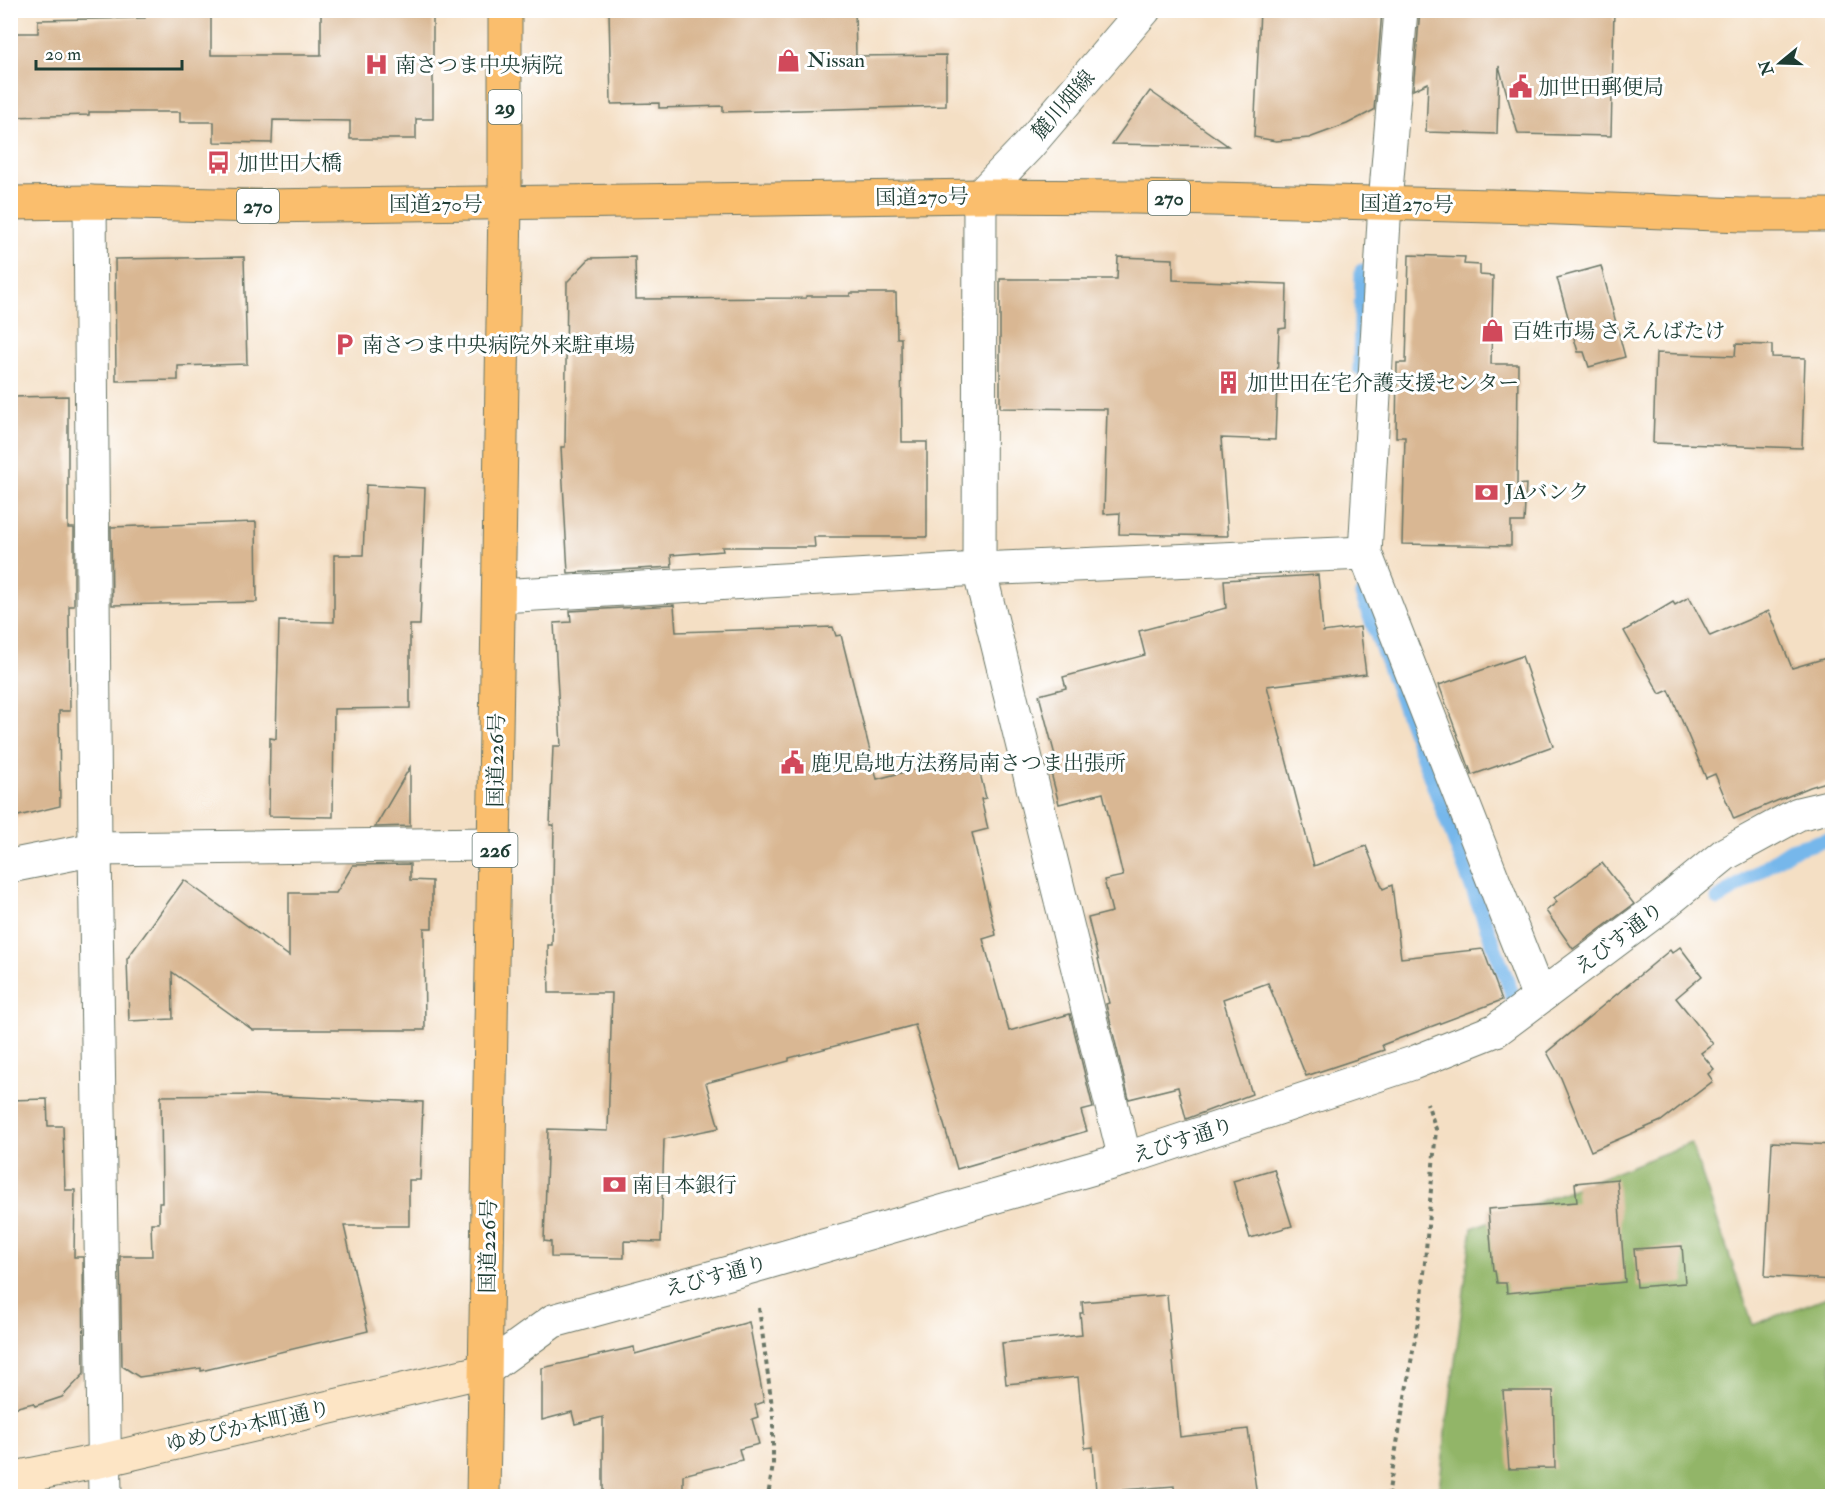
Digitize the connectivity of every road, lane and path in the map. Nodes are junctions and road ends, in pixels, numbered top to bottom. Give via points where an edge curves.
1 (505, 10) edge
2 (1144, 10) edge
3 (1401, 10) edge
4 (980, 196) junction
5 (90, 202) junction
6 (10, 203) edge
7 (1385, 203) junction
8 (505, 204) junction
9 (1833, 215) edge
10 (1365, 553) junction
11 (979, 569) junction
12 (499, 596) junction
13 (1833, 806) edge
14 (495, 844) junction
15 (95, 849) junction
16 (10, 866) edge
17 (1539, 998) junction
18 (1413, 1063) junction
19 (1125, 1159) junction
20 (754, 1266) junction
21 (484, 1371) junction
22 (104, 1460) junction
23 (10, 1479) edge
24 (105, 1497) edge
25 (483, 1497) edge
26 (768, 1497) edge
27 (1388, 1497) edge

1 - 8 main road, 29
2 - 4 street, 麓川畑線
3 - 7 street
4 - 7 main road, 国道270号 / 270
4 - 8 main road, 国道270号 / 270
4 - 11 street
5 - 6 main road, 国道270号 / 270
5 - 8 main road, 国道270号 / 270 via 261,206
5 - 15 street
7 - 9 main road, 国道270号 / 270
7 - 10 street
8 - 12 main road, 国道226号 / 226
10 - 11 street
10 - 17 street
11 - 12 street
11 - 19 street
12 - 14 main road, 国道226号 / 226
13 - 17 street, えびす通り via 1798,814 1725,854
14 - 15 street
14 - 21 main road, 国道226号 / 226
15 - 16 street
15 - 22 street
17 - 18 street, えびす通り via 1496,1030
18 - 19 street, えびす通り
18 - 27 path via 1436,1129 1422,1298
19 - 20 street, えびす通り
20 - 21 street, えびす通り via 553,1321
20 - 26 path via 773,1414 773,1465
21 - 22 street, ゆめぴか本町通り
21 - 25 main road, 国道226号 / 226
22 - 23 street, ゆめぴか本町通り
22 - 24 street

